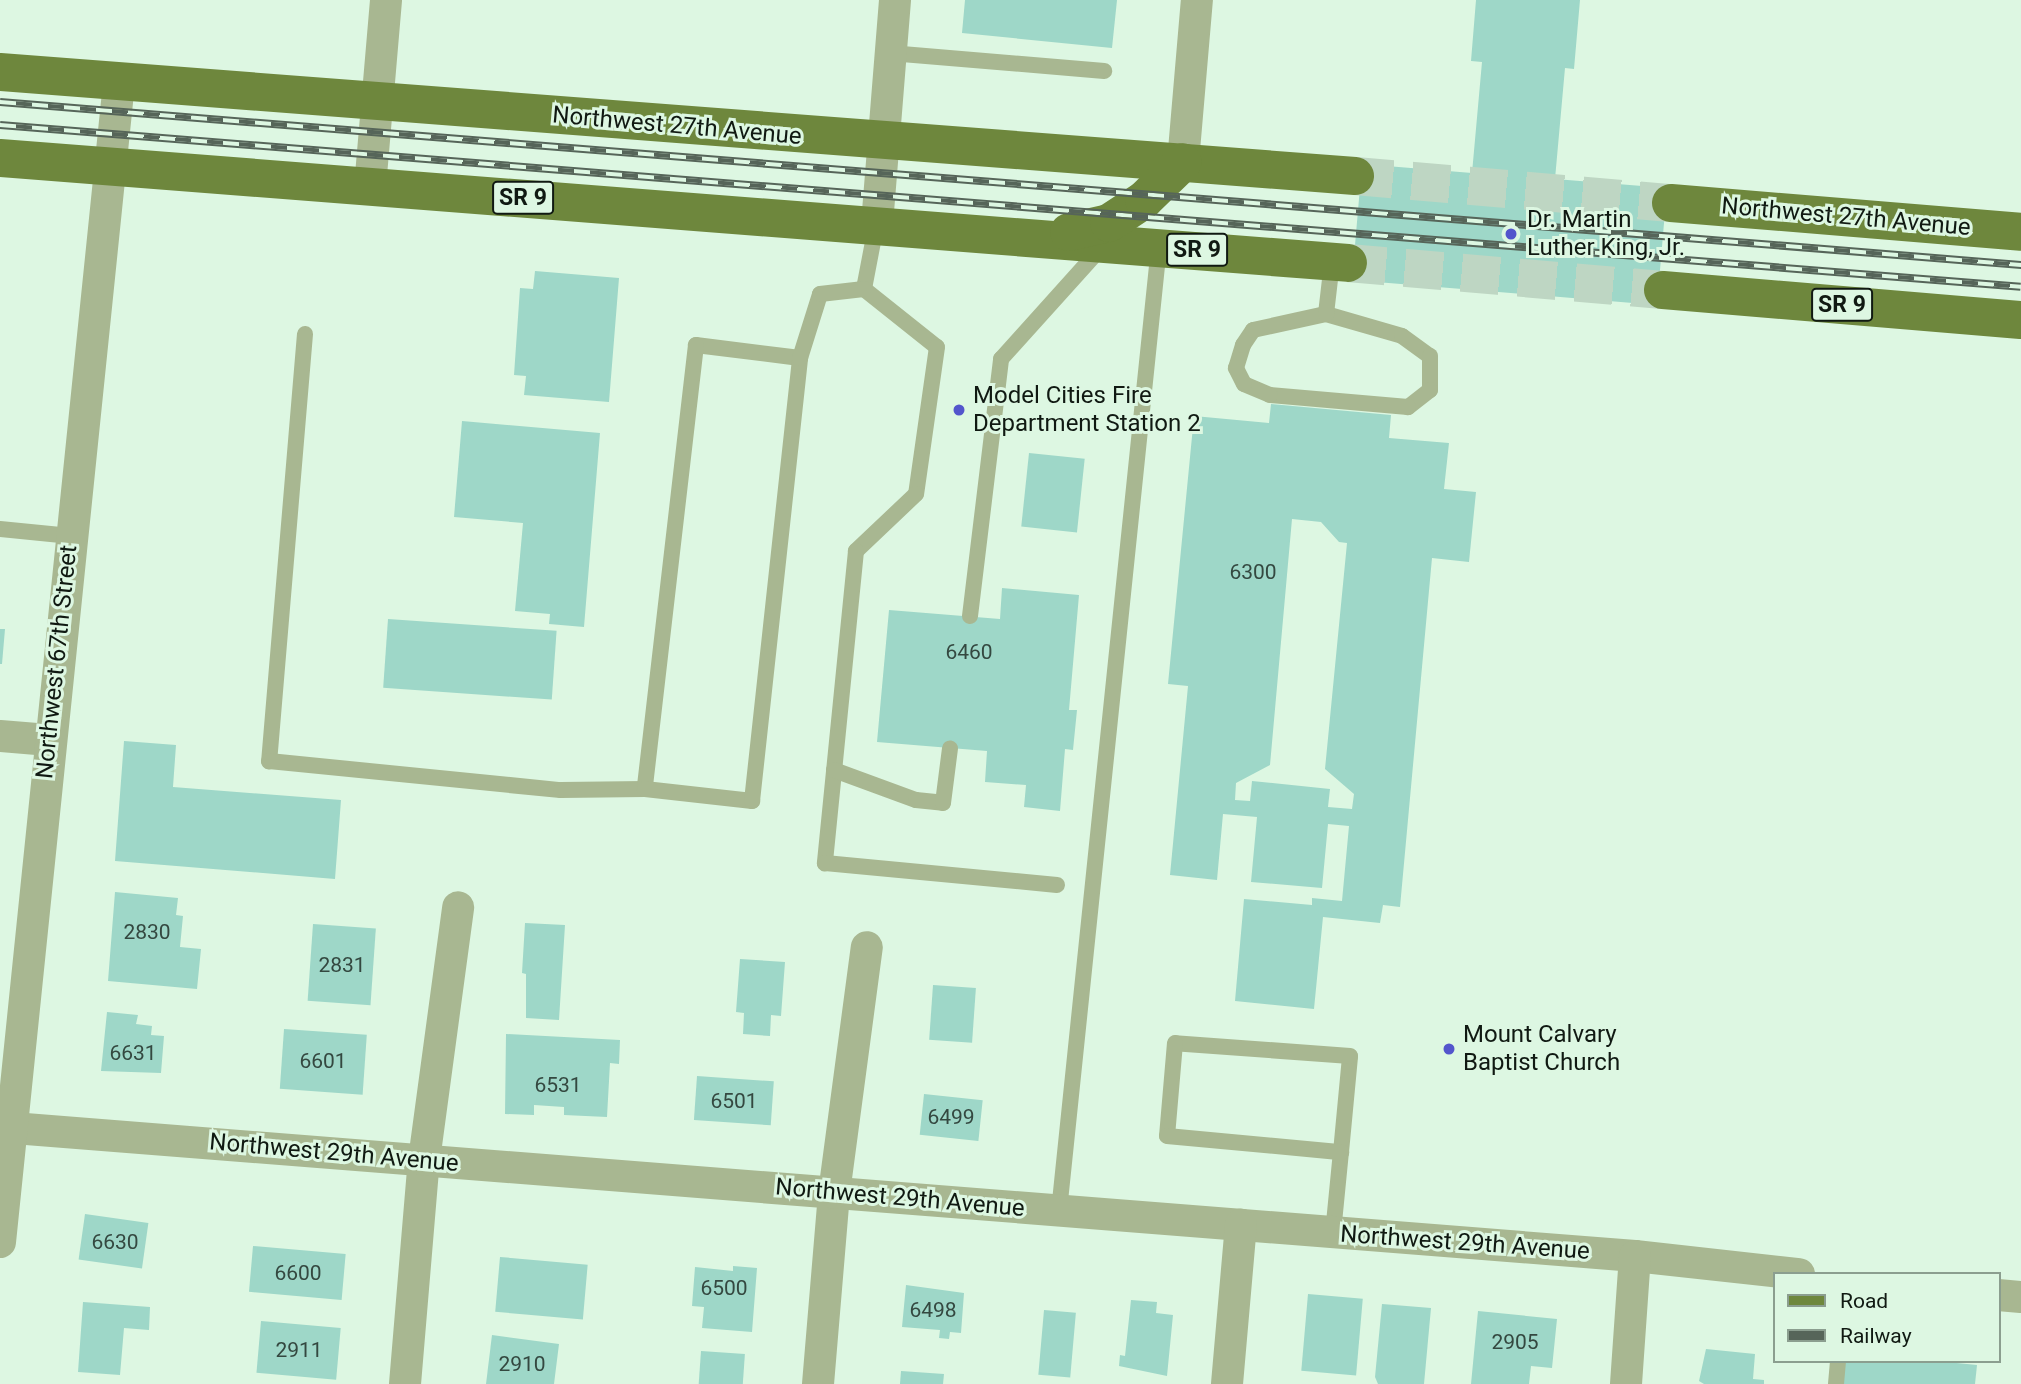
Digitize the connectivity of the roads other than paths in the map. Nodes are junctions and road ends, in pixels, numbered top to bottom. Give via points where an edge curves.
1 (386, 0) edge
2 (895, 0) edge
3 (1197, 0) edge
4 (890, 53) junction
5 (1104, 71) dead end
6 (0, 72) edge
7 (119, 82) junction
8 (377, 102) junction
9 (882, 142) junction
10 (0, 158) edge
11 (1182, 162) junction
12 (111, 168) junction
13 (1355, 176) tunnel mouth
14 (370, 187) junction
15 (1671, 203) tunnel mouth
16 (877, 224) junction
17 (2021, 232) edge
18 (1046, 238) junction
19 (1104, 243) junction
20 (1159, 247) junction
21 (1340, 262) joint
22 (864, 289) junction
23 (1663, 290) tunnel mouth
24 (1326, 314) junction
25 (2021, 320) edge
26 (305, 334) dead end
27 (800, 358) junction
28 (0, 529) edge
29 (71, 536) junction
30 (970, 617) dead end
31 (0, 736) edge
32 (49, 740) junction
33 (950, 748) dead end
34 (834, 770) junction
35 (645, 789) junction
36 (1058, 885) dead end
37 (458, 907) dead end
38 (867, 947) dead end
39 (4, 1127) edge
40 (1341, 1152) junction
41 (424, 1160) junction
42 (834, 1193) junction
43 (1059, 1211) junction
44 (1241, 1225) junction
45 (1333, 1233) junction
46 (0, 1242) edge
47 (1635, 1256) junction
48 (1781, 1272) edge
49 (2000, 1295) edge
50 (2021, 1297) edge
51 (1838, 1363) edge
52 (405, 1384) edge
53 (818, 1384) edge
54 (1227, 1384) edge
55 (1626, 1384) edge
56 (1836, 1384) edge

1 - 8 street
2 - 4 street
3 - 11 street
4 - 5 lane
4 - 9 street
6 - 7 main road, Northwest 27th Avenue
7 - 8 main road, Northwest 27th Avenue
7 - 12 street, Northwest 67th Street
8 - 9 main road, Northwest 27th Avenue
8 - 14 street
9 - 11 main road, Northwest 27th Avenue
9 - 16 street
10 - 12 main road, SR 9
11 - 13 main road, Northwest 27th Avenue
11 - 18 main road via 1144,200 1109,223
12 - 14 main road, SR 9
12 - 29 street, Northwest 67th Street
14 - 16 main road, SR 9
15 - 17 main road, Northwest 27th Avenue
16 - 18 main road, SR 9
16 - 22 lane
18 - 19 main road, SR 9
19 - 20 main road, SR 9
19 - 30 lane via 1002,359
20 - 21 main road, SR 9
20 - 43 lane
21 - 24 lane
22 - 27 lane via 820,294
22 - 34 lane via 937,347 916,494 856,551
23 - 25 main road, SR 9
24 - 24 lane via 1253,330 1236,368 1244,384 1270,395 1408,407 1430,390 1430,356 1402,336
26 - 35 lane via 269,761 561,790
27 - 35 lane via 696,345
27 - 35 lane via 752,801
28 - 29 lane
29 - 32 street, Northwest 67th Street
31 - 32 street
32 - 39 street, Northwest 67th Street
33 - 34 lane via 943,803 916,800
34 - 36 lane via 825,863
37 - 41 street
38 - 42 street
39 - 41 street, Northwest 29th Avenue
39 - 46 street, Northwest 67th Street
40 - 40 lane via 1350,1055 1175,1043 1167,1136
40 - 45 lane
41 - 42 street, Northwest 29th Avenue
41 - 52 street
42 - 43 street, Northwest 29th Avenue
42 - 53 street
43 - 44 street, Northwest 29th Avenue
44 - 45 street, Northwest 29th Avenue
44 - 54 street
45 - 47 street, Northwest 29th Avenue
47 - 48 street, Northwest 29th Avenue
47 - 55 street
49 - 50 street
51 - 56 lane

